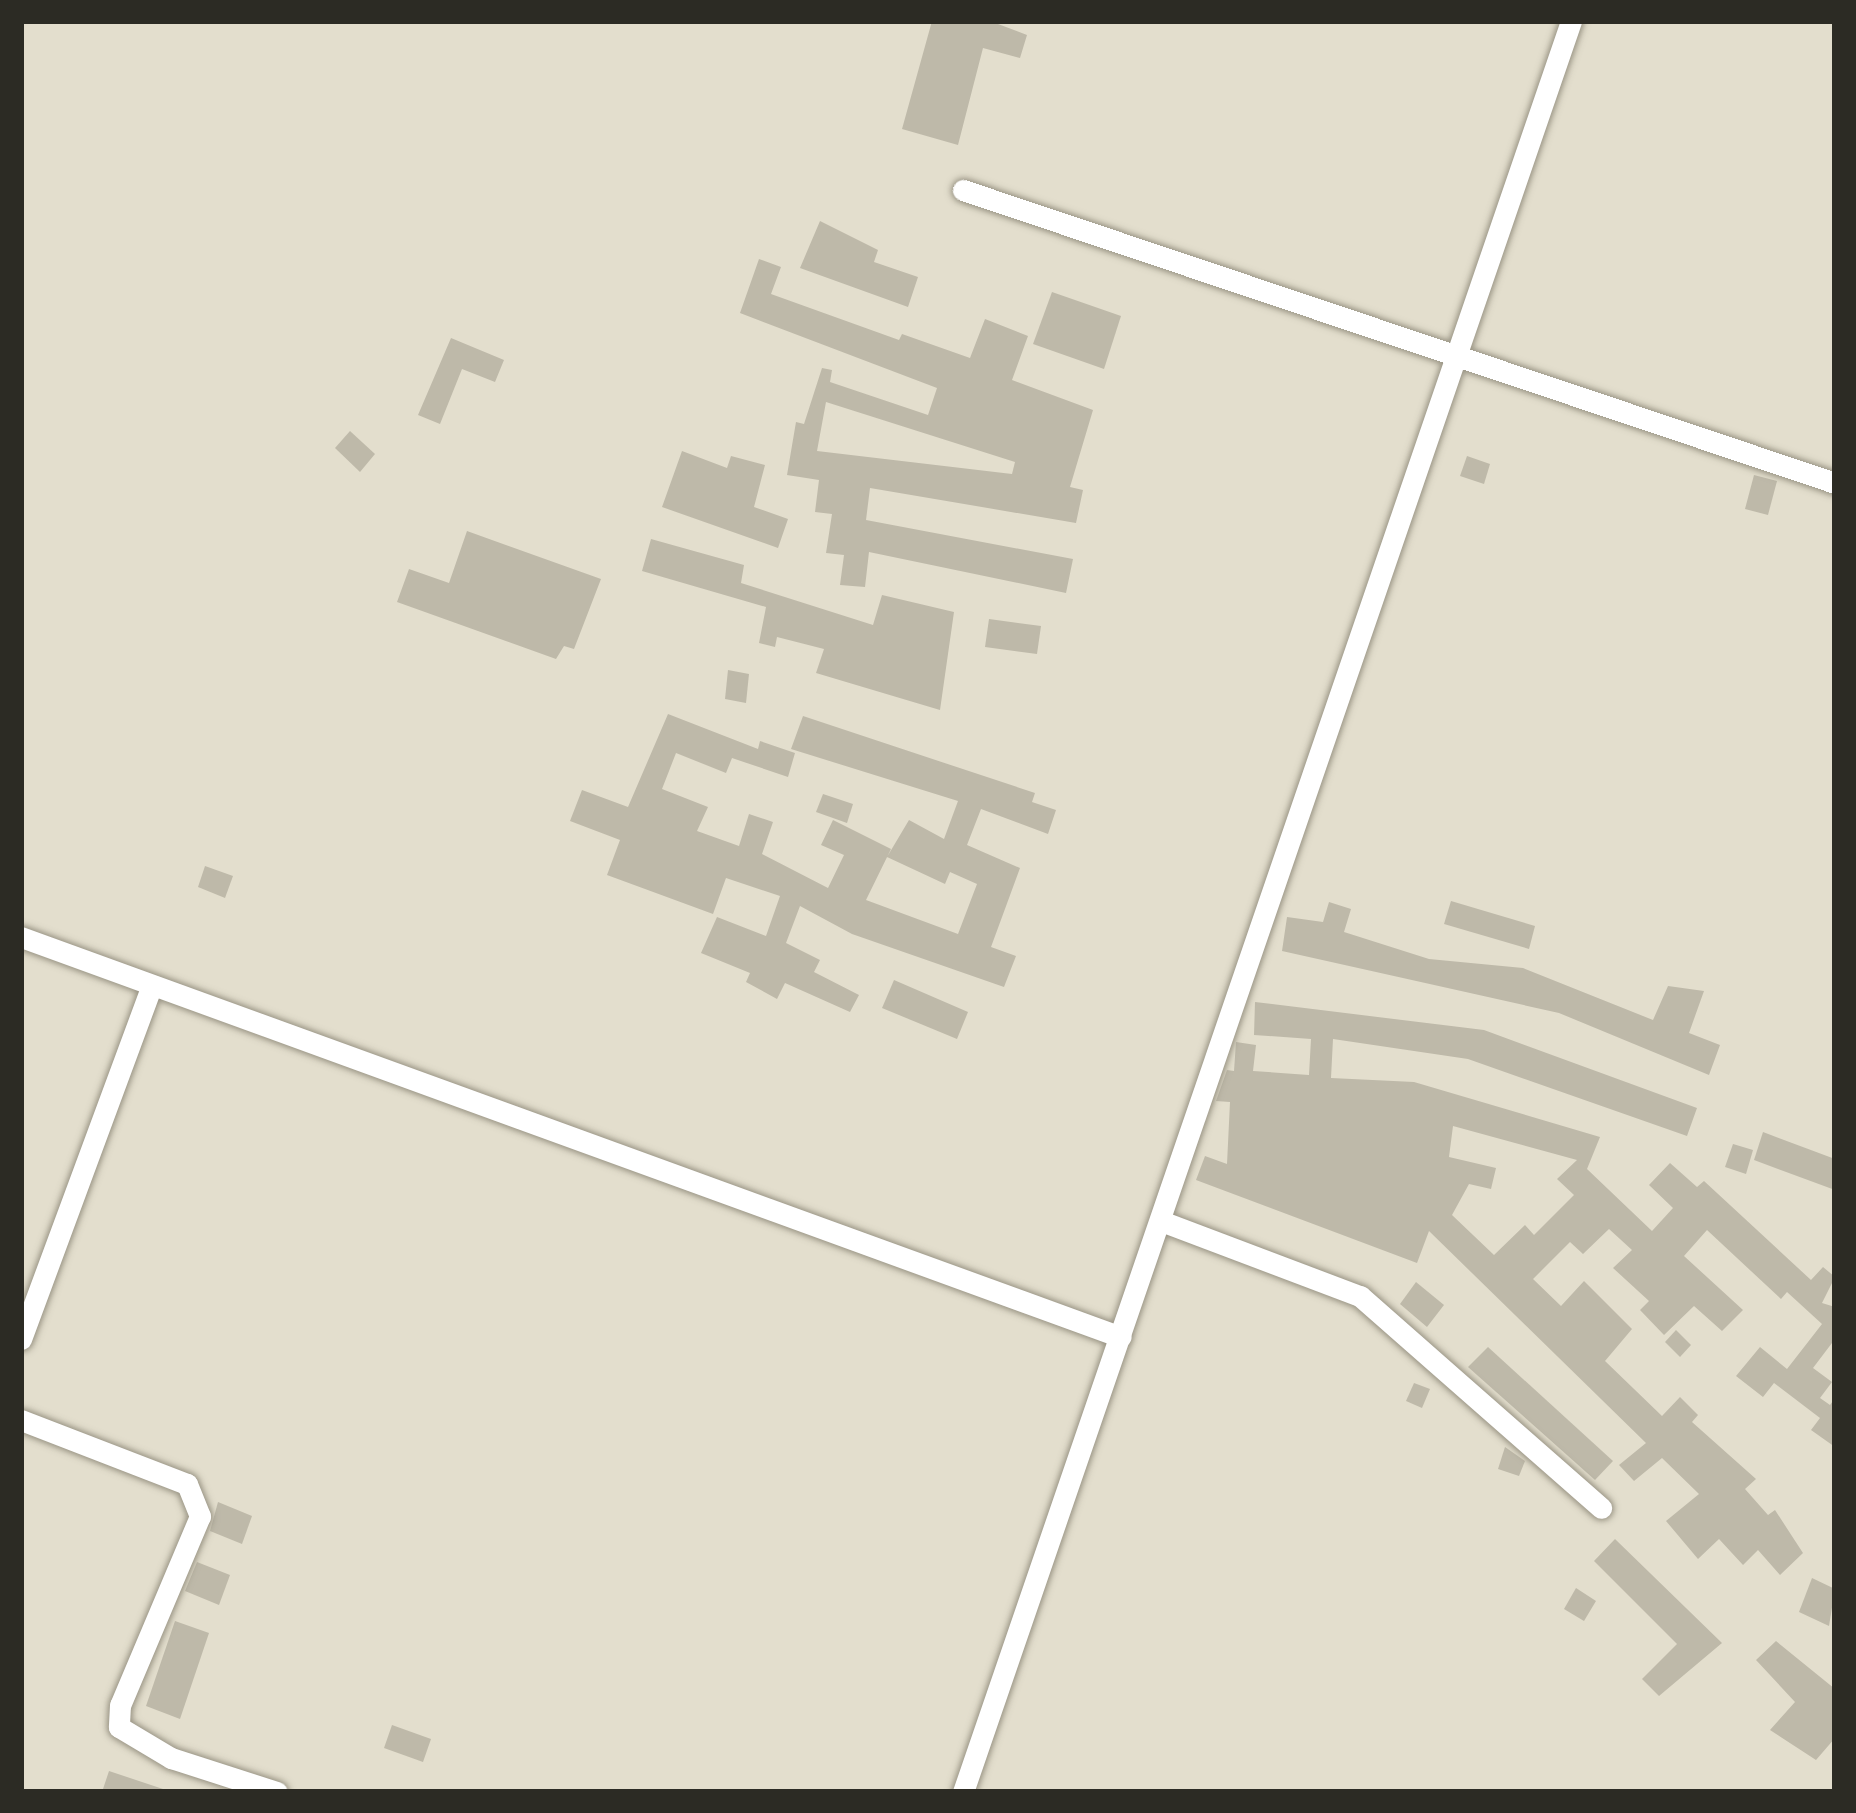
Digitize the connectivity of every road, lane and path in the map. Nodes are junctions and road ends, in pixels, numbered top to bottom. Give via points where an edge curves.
1 (1571, 21) edge
2 (963, 190) dead end
3 (1457, 358) junction
4 (1835, 483) edge
5 (21, 937) edge
6 (152, 985) junction
7 (1161, 1221) junction
8 (1121, 1337) junction
9 (21, 1339) edge
10 (21, 1420) edge
11 (1601, 1508) dead end
12 (278, 1792) edge
13 (963, 1792) edge

1 - 3 street
2 - 3 street
3 - 4 street
3 - 7 street
5 - 6 street
6 - 8 street
6 - 9 street
7 - 8 street
7 - 11 street via 1360,1296
8 - 13 street
10 - 12 street via 187,1484 200,1516 120,1705 119,1727 171,1758

